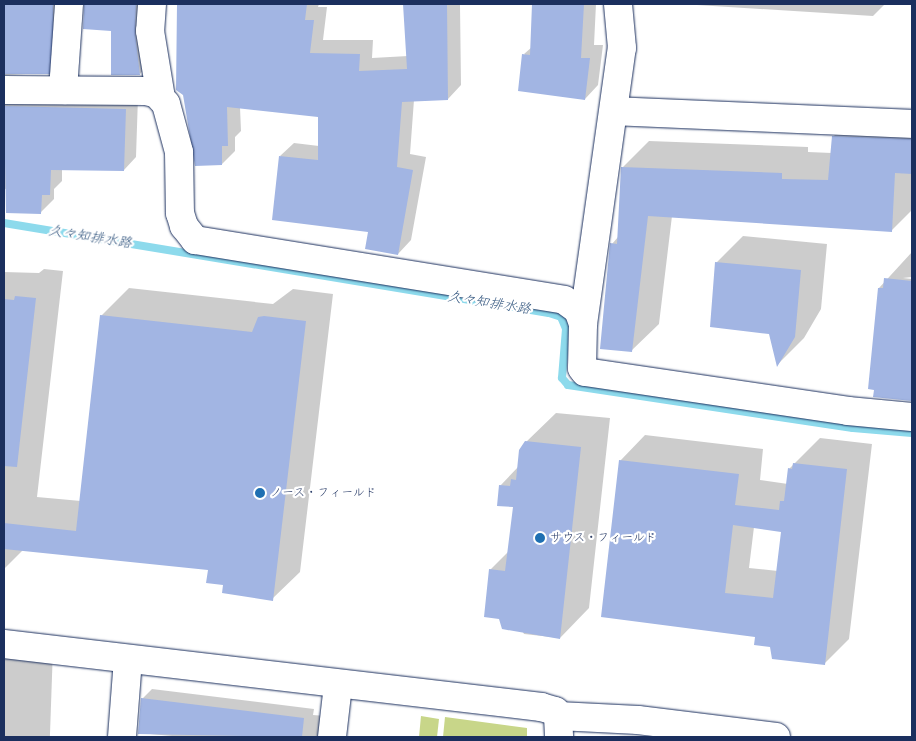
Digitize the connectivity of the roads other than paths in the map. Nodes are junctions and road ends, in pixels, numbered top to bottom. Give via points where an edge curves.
1 (69, 4) edge
2 (152, 4) edge
3 (618, 4) edge
4 (4, 90) edge
5 (63, 90) junction
6 (161, 98) junction
7 (614, 111) junction
8 (912, 124) edge
9 (583, 324) junction
10 (912, 417) edge
11 (4, 644) edge
12 (128, 659) junction
13 (338, 685) junction
14 (558, 727) edge
15 (637, 729) edge
16 (122, 737) edge
17 (332, 737) edge
18 (776, 737) edge

1 - 5 street
2 - 6 street via 150,31
3 - 7 street via 622,48
4 - 5 street
5 - 6 street via 146,91
6 - 9 street via 166,104 179,152 180,213 184,226 195,240 564,300 578,310
7 - 8 street
7 - 9 street
9 - 10 street via 582,368 585,372 848,411
11 - 12 street
12 - 13 street
12 - 16 street
13 - 14 street via 541,707 555,711
13 - 17 street
14 - 15 street
15 - 18 street

